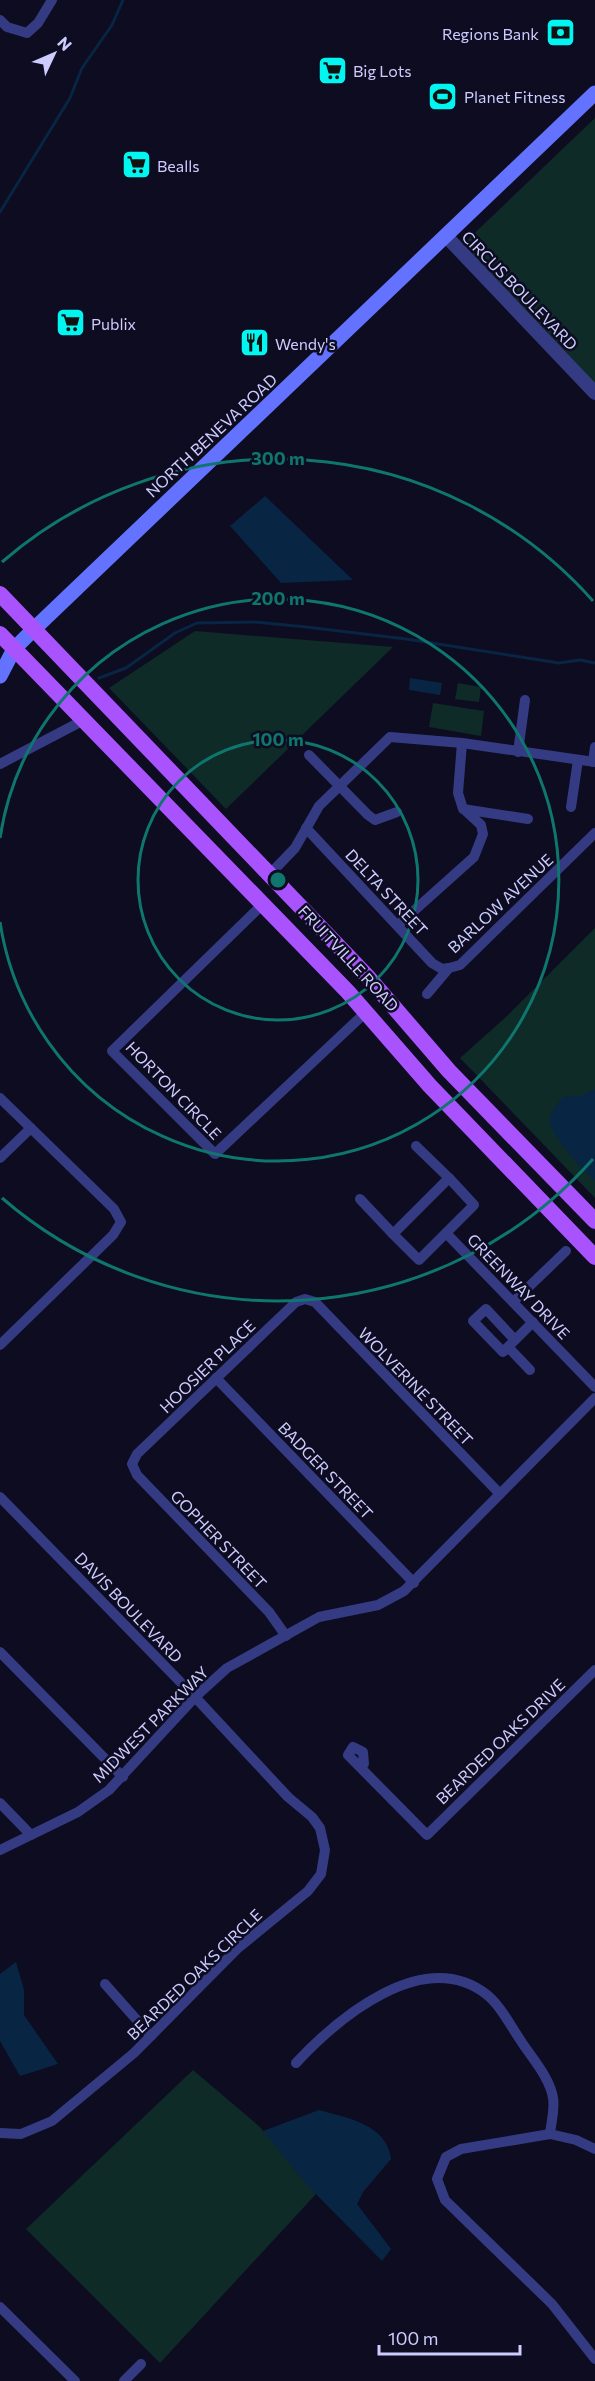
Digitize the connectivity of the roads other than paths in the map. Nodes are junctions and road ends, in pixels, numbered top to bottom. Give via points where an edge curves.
1 (52, 0) edge
2 (0, 20) edge
3 (595, 93) edge
4 (446, 236) junction
5 (595, 393) edge
6 (0, 594) edge
7 (34, 629) junction
8 (0, 634) edge
9 (7, 651) edge
10 (0, 676) edge
11 (525, 700) dead end
12 (84, 720) junction
13 (462, 744) junction
14 (595, 747) edge
15 (518, 752) junction
16 (309, 755) dead end
17 (578, 760) junction
18 (594, 762) edge
19 (0, 764) edge
20 (338, 786) junction
21 (571, 807) dead end
22 (466, 811) junction
23 (397, 812) dead end
24 (528, 819) dead end
25 (306, 828) junction
26 (595, 833) edge
27 (220, 860) junction
28 (270, 874) junction
29 (262, 904) junction
30 (317, 923) junction
31 (398, 925) junction
32 (449, 968) junction
33 (427, 994) dead end
34 (366, 1012) junction
35 (0, 1098) edge
36 (31, 1128) junction
37 (416, 1146) dead end
38 (0, 1158) edge
39 (449, 1178) junction
40 (360, 1199) dead end
41 (595, 1221) edge
42 (119, 1226) junction
43 (446, 1233) junction
44 (393, 1234) junction
45 (126, 1238) dead end
46 (566, 1251) dead end
47 (595, 1257) edge
48 (309, 1300) joint
49 (513, 1302) junction
50 (533, 1322) junction
51 (0, 1345) edge
52 (530, 1371) dead end
53 (216, 1378) junction
54 (595, 1387) edge
55 (595, 1398) edge
56 (132, 1464) joint
57 (500, 1494) junction
58 (0, 1497) edge
59 (414, 1583) junction
60 (286, 1636) junction
61 (0, 1652) edge
62 (595, 1670) edge
63 (195, 1697) junction
64 (361, 1767) dead end
65 (123, 1777) junction
66 (284, 1793) joint
67 (0, 1803) edge
68 (31, 1835) junction
69 (0, 1850) edge
70 (105, 1984) dead end
71 (151, 2036) junction
72 (296, 2063) dead end
73 (0, 2133) edge
74 (550, 2134) junction
75 (595, 2149) edge
76 (0, 2307) edge
77 (595, 2359) edge
78 (141, 2364) dead end
79 (75, 2381) edge
80 (124, 2381) edge

1 - 2 street via 27,33 6,27
3 - 4 main road, NORTH BENEVA ROAD
4 - 5 street, CIRCUS BOULEVARD
4 - 7 main road, NORTH BENEVA ROAD
6 - 7 main road, FRUITVILLE ROAD
7 - 9 main road, NORTH BENEVA ROAD
7 - 28 main road, FRUITVILLE ROAD
8 - 9 main road, FRUITVILLE ROAD
9 - 10 main road, NORTH BENEVA ROAD
9 - 12 main road, FRUITVILLE ROAD
11 - 15 street
12 - 19 street
12 - 27 main road, FRUITVILLE ROAD
13 - 15 street
13 - 20 street via 390,737
13 - 22 street via 458,793
14 - 18 street
15 - 17 street
16 - 20 street
17 - 18 street
17 - 21 street
20 - 23 street via 375,820
20 - 25 street
22 - 24 street
22 - 31 street via 481,825 483,834 474,857
25 - 28 street via 295,848
25 - 31 street, DELTA STREET
26 - 32 street, BARLOW AVENUE via 460,965
27 - 28 main road
27 - 29 main road, FRUITVILLE ROAD
28 - 30 main road, FRUITVILLE ROAD
29 - 30 main road
29 - 34 main road, FRUITVILLE ROAD
29 - 34 street, HORTON CIRCLE via 112,1051 215,1154
30 - 41 main road, FRUITVILLE ROAD via 450,1071
31 - 32 street, DELTA STREET via 432,963
32 - 33 street, BARLOW AVENUE
34 - 47 main road, FRUITVILLE ROAD via 430,1086
35 - 36 street
36 - 38 street
36 - 42 street via 114,1209
37 - 39 street
39 - 43 street via 474,1205
39 - 44 street
40 - 44 street
42 - 45 street
42 - 51 street
43 - 44 street via 419,1260
43 - 49 street, GREENWAY DRIVE
46 - 49 street
48 - 53 street, HOOSIER PLACE via 296,1302
48 - 57 street, WOLVERINE STREET
49 - 50 street, GREENWAY DRIVE
50 - 52 street via 512,1343
50 - 54 street, GREENWAY DRIVE
53 - 56 street, HOOSIER PLACE via 137,1454
53 - 59 street, BADGER STREET
55 - 57 street, MIDWEST PARKWAY
56 - 60 street, GOPHER STREET via 137,1475 269,1612
57 - 59 street, MIDWEST PARKWAY
58 - 63 street, DAVIS BOULEVARD
59 - 60 street, MIDWEST PARKWAY via 378,1605 319,1617
60 - 63 street, MIDWEST PARKWAY via 227,1668
61 - 65 street
62 - 64 street, BEARDED OAKS DRIVE via 427,1834
63 - 65 street, MIDWEST PARKWAY
63 - 66 street, DAVIS BOULEVARD
65 - 68 street, MIDWEST PARKWAY via 86,1806
66 - 71 street, BEARDED OAKS CIRCLE via 320,1828 325,1850 321,1874 309,1891 237,1950
67 - 68 street
68 - 69 street, MIDWEST PARKWAY
70 - 71 street
71 - 73 street, BEARDED OAKS CIRCLE via 52,2121 21,2134
72 - 74 street via 327,2031 375,1998 417,1981 459,1981 495,2003 547,2081 553,2098
74 - 75 street
74 - 77 street via 454,2151 442,2163 438,2186 445,2200 527,2279
76 - 79 street
78 - 80 street

